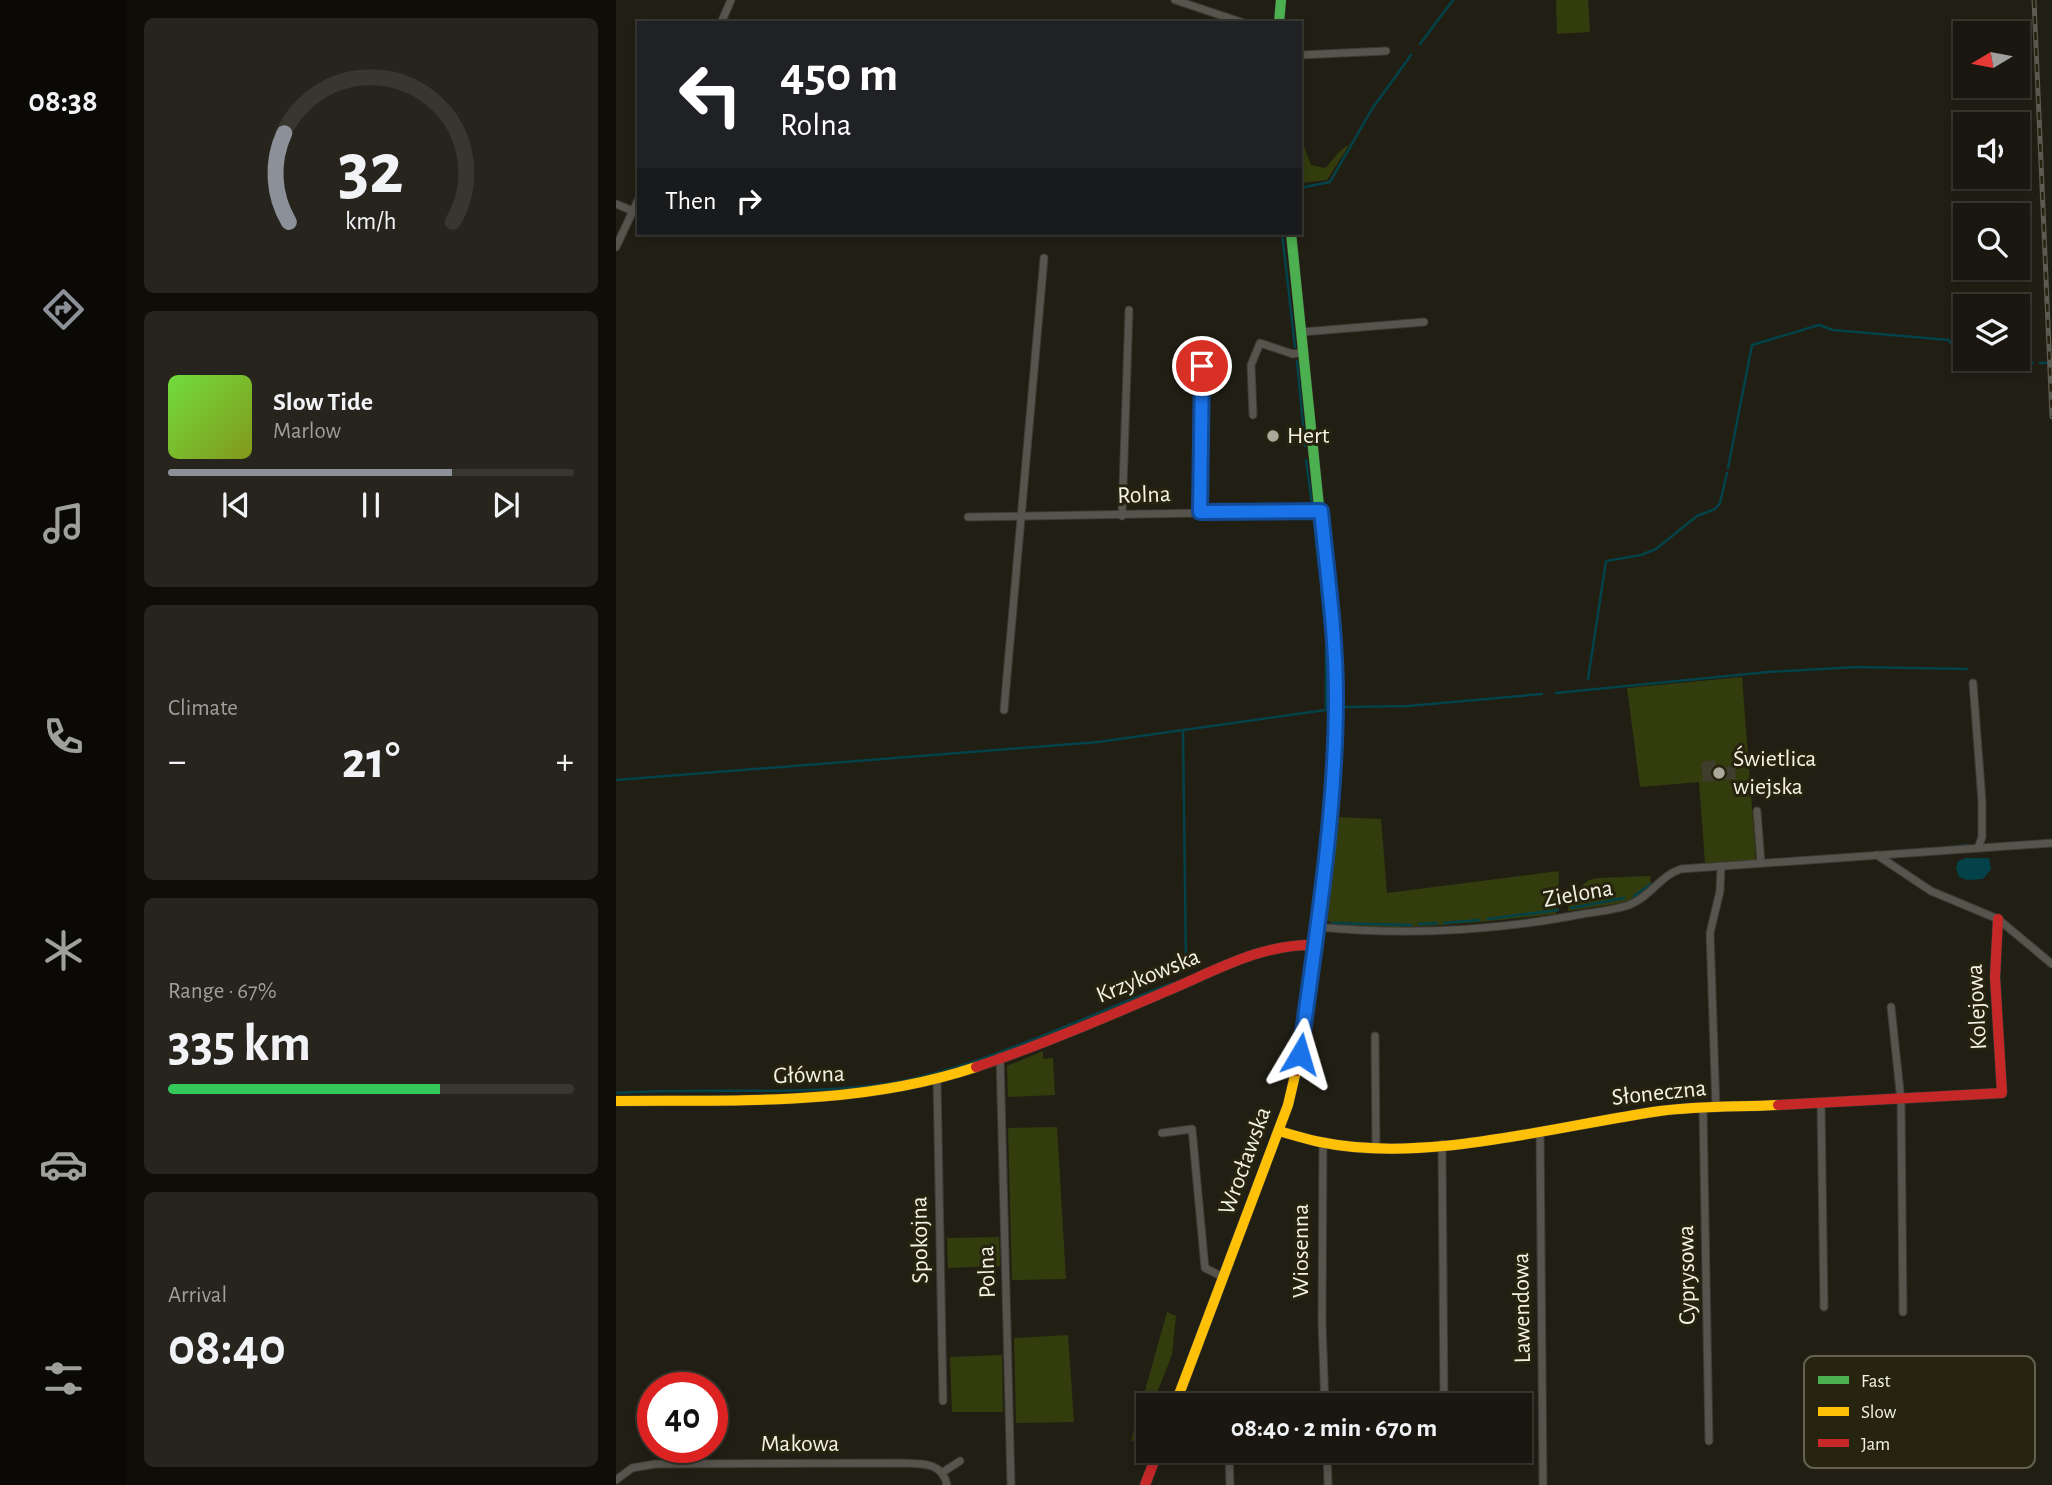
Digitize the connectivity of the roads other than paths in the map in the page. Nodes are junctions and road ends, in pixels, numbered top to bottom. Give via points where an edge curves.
1 (731, 0) edge
2 (1175, 0) edge
3 (1281, 0) edge
4 (721, 21) edge
5 (1238, 21) edge
6 (1279, 21) edge
7 (1386, 51) dead end
8 (1302, 55) edge
9 (637, 202) edge
10 (616, 204) edge
11 (632, 211) junction
12 (1291, 235) edge
13 (616, 247) edge
14 (1044, 258) dead end
15 (1129, 310) dead end
16 (1424, 322) dead end
17 (1302, 332) junction
18 (1202, 342) dead end
19 (1304, 352) junction
20 (1253, 415) dead end
21 (1320, 507) junction
22 (1200, 512) junction
23 (1022, 516) junction
24 (1122, 516) junction
25 (968, 517) dead end
26 (1973, 683) dead end
27 (1004, 710) dead end
28 (1757, 811) dead end
29 (2052, 843) edge
30 (1978, 848) junction
31 (1876, 855) junction
32 (1761, 863) junction
33 (1721, 866) junction
34 (1998, 919) junction
35 (1317, 927) junction
36 (1314, 945) junction
37 (2052, 964) edge
38 (1891, 1007) dead end
39 (1376, 1036) dead end
40 (1000, 1058) junction
41 (937, 1079) junction
42 (2002, 1093) joint
43 (616, 1101) edge
44 (1901, 1101) junction
45 (1821, 1104) junction
46 (1703, 1108) junction
47 (1716, 1108) junction
48 (1279, 1131) junction
49 (1540, 1131) junction
50 (1162, 1133) dead end
51 (1323, 1142) junction
52 (1442, 1143) junction
53 (1376, 1147) junction
54 (1223, 1277) junction
55 (1824, 1307) dead end
56 (1903, 1312) dead end
57 (1180, 1393) edge
58 (1325, 1393) edge
59 (1444, 1393) edge
60 (943, 1401) dead end
61 (1709, 1441) dead end
62 (960, 1461) dead end
63 (1153, 1463) edge
64 (1229, 1463) edge
65 (1327, 1463) edge
66 (943, 1472) junction
67 (616, 1480) edge
68 (947, 1485) edge
69 (1012, 1485) edge
70 (1145, 1485) edge
71 (1230, 1485) edge
72 (1328, 1485) edge
73 (1543, 1485) edge

1 - 4 street
2 - 5 street
3 - 6 street
7 - 8 street
9 - 11 street
10 - 11 street
11 - 13 street
12 - 17 street, Wrocławska
14 - 23 street
15 - 24 street
16 - 17 street
17 - 19 street, Wrocławska
18 - 22 street
19 - 20 street via 1293,354 1260,344 1251,365
19 - 21 street, Wrocławska
21 - 22 street, Rolna
21 - 35 street, Wrocławska via 1336,697 1330,820
22 - 24 street, Rolna
23 - 24 street, Rolna
23 - 25 street, Rolna
23 - 27 street
26 - 30 street via 1982,801
28 - 32 street
29 - 30 street, Zielona
30 - 31 street, Zielona
31 - 32 street, Zielona
31 - 34 street via 1931,891
32 - 33 street, Zielona
33 - 35 street, Zielona via 1670,873 1630,905 1564,917 1441,930
33 - 47 street via 1710,933
34 - 37 street
34 - 42 street, Kolejowa via 1995,977
35 - 36 street, Wrocławska
36 - 40 street, Krzykowska via 1260,951
36 - 48 street, Wrocławska via 1296,1076
38 - 44 street
39 - 53 street
40 - 41 street, Główna
40 - 69 street, Polna
41 - 43 street, Główna via 857,1094
41 - 60 street, Spokojna
42 - 44 street, Słoneczna
44 - 45 street, Słoneczna
44 - 56 street
45 - 47 street, Słoneczna
45 - 55 street
46 - 47 street, Słoneczna
46 - 49 street, Słoneczna
46 - 61 street, Cyprysowa
48 - 51 street
48 - 54 street, Wrocławska
49 - 52 street, Słoneczna
49 - 73 street, Lawendowa
50 - 54 street via 1192,1129 1205,1268
51 - 53 street, Słoneczna
51 - 58 street, Wiosenna
52 - 53 street, Słoneczna
52 - 59 street
54 - 57 street, Wrocławska
62 - 66 street
63 - 70 street
64 - 71 street
65 - 72 street
66 - 67 street, Makowa via 930,1464 900,1463 655,1464 632,1468
66 - 68 street

